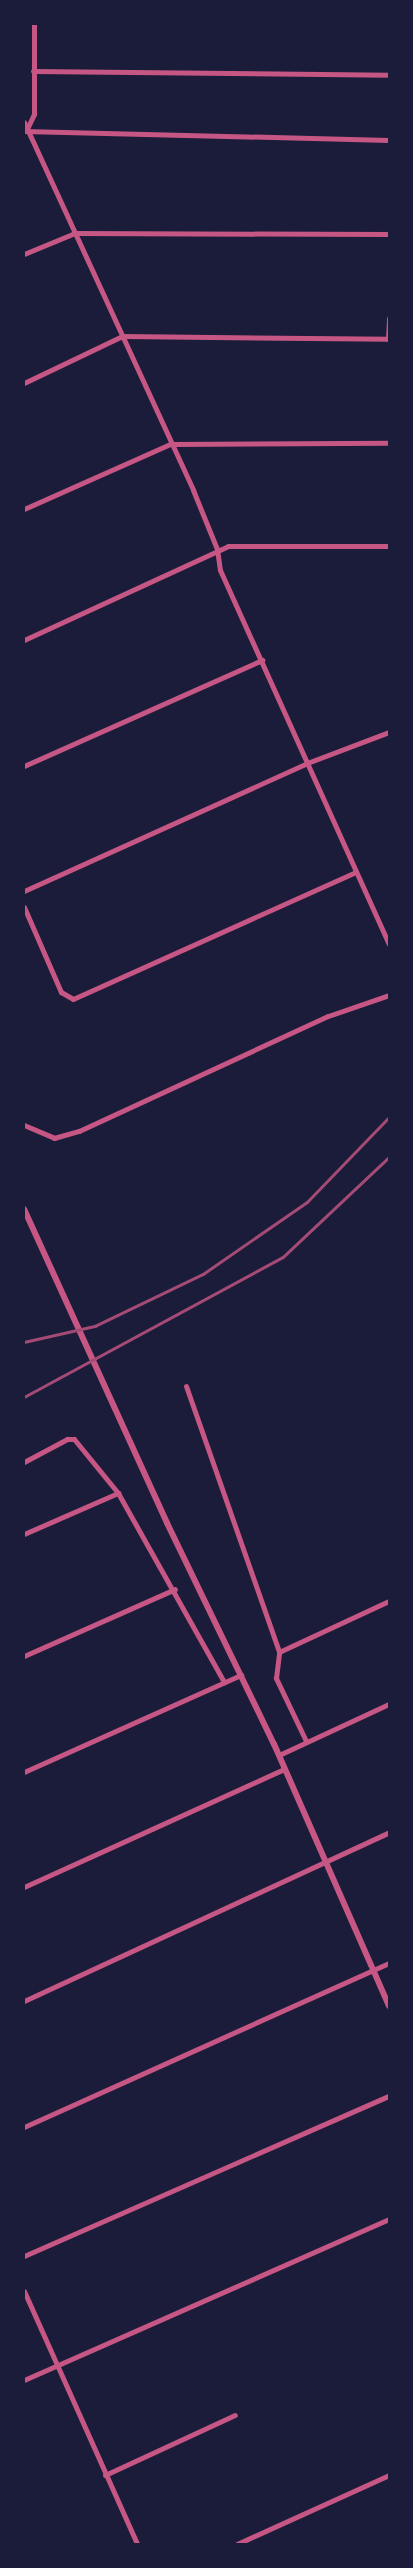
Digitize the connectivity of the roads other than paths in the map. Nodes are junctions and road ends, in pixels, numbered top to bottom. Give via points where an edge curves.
1 (34, 24) edge
2 (33, 71) junction
3 (389, 75) edge
4 (24, 122) edge
5 (26, 130) edge
6 (389, 140) edge
7 (75, 233) junction
8 (389, 234) edge
9 (24, 254) edge
10 (389, 318) edge
11 (122, 336) junction
12 (389, 339) edge
13 (24, 383) edge
14 (170, 444) junction
15 (389, 444) edge
16 (24, 509) edge
17 (389, 546) edge
18 (217, 549) junction
19 (24, 640) edge
20 (262, 660) junction
21 (389, 732) edge
22 (307, 763) junction
23 (24, 766) edge
24 (356, 872) junction
25 (24, 891) edge
26 (24, 907) edge
27 (389, 944) edge
28 (389, 995) edge
29 (24, 1125) edge
30 (24, 1209) edge
31 (186, 1386) dead end
32 (24, 1462) edge
33 (118, 1493) junction
34 (24, 1534) edge
35 (176, 1589) junction
36 (389, 1600) edge
37 (279, 1652) junction
38 (24, 1656) edge
39 (241, 1675) junction
40 (224, 1682) junction
41 (389, 1704) edge
42 (306, 1741) junction
43 (279, 1755) junction
44 (284, 1769) junction
45 (24, 1772) edge
46 (389, 1832) edge
47 (325, 1861) junction
48 (24, 1886) edge
49 (389, 1963) edge
50 (373, 1971) junction
51 (24, 2001) edge
52 (389, 2006) edge
53 (389, 2096) edge
54 (24, 2127) edge
55 (389, 2219) edge
56 (24, 2256) edge
57 (24, 2291) edge
58 (57, 2365) junction
59 (24, 2380) edge
60 (235, 2415) dead end
61 (105, 2475) junction
62 (389, 2475) edge
63 (137, 2544) edge
64 (237, 2544) edge

1 - 2 street
2 - 3 street
2 - 5 street via 34,114
4 - 5 street
5 - 6 street via 53,134
5 - 7 street
7 - 8 street
7 - 9 street
7 - 11 street
10 - 12 street
11 - 12 street
11 - 13 street
11 - 14 street
14 - 15 street
14 - 16 street
14 - 18 street
17 - 18 street via 282,544
18 - 19 street via 197,563
18 - 20 street via 220,570
20 - 22 street
20 - 23 street
21 - 22 street
22 - 24 street
22 - 25 street
24 - 26 street via 73,999 60,992
24 - 27 street
28 - 29 street via 328,1016 79,1131 54,1138
30 - 39 street via 166,1523
31 - 37 street
32 - 33 street via 67,1439 74,1439
33 - 34 street
33 - 35 street
35 - 38 street
35 - 40 street
36 - 37 street
37 - 42 street via 280,1690
39 - 40 street
39 - 43 street
40 - 45 street
41 - 42 street
42 - 43 street
43 - 44 street
44 - 47 street
44 - 48 street
46 - 47 street
47 - 50 street
47 - 51 street
49 - 50 street
50 - 52 street
50 - 54 street
53 - 56 street
55 - 58 street
57 - 58 street
58 - 59 street
58 - 61 street
60 - 61 street
61 - 63 street
62 - 64 street

